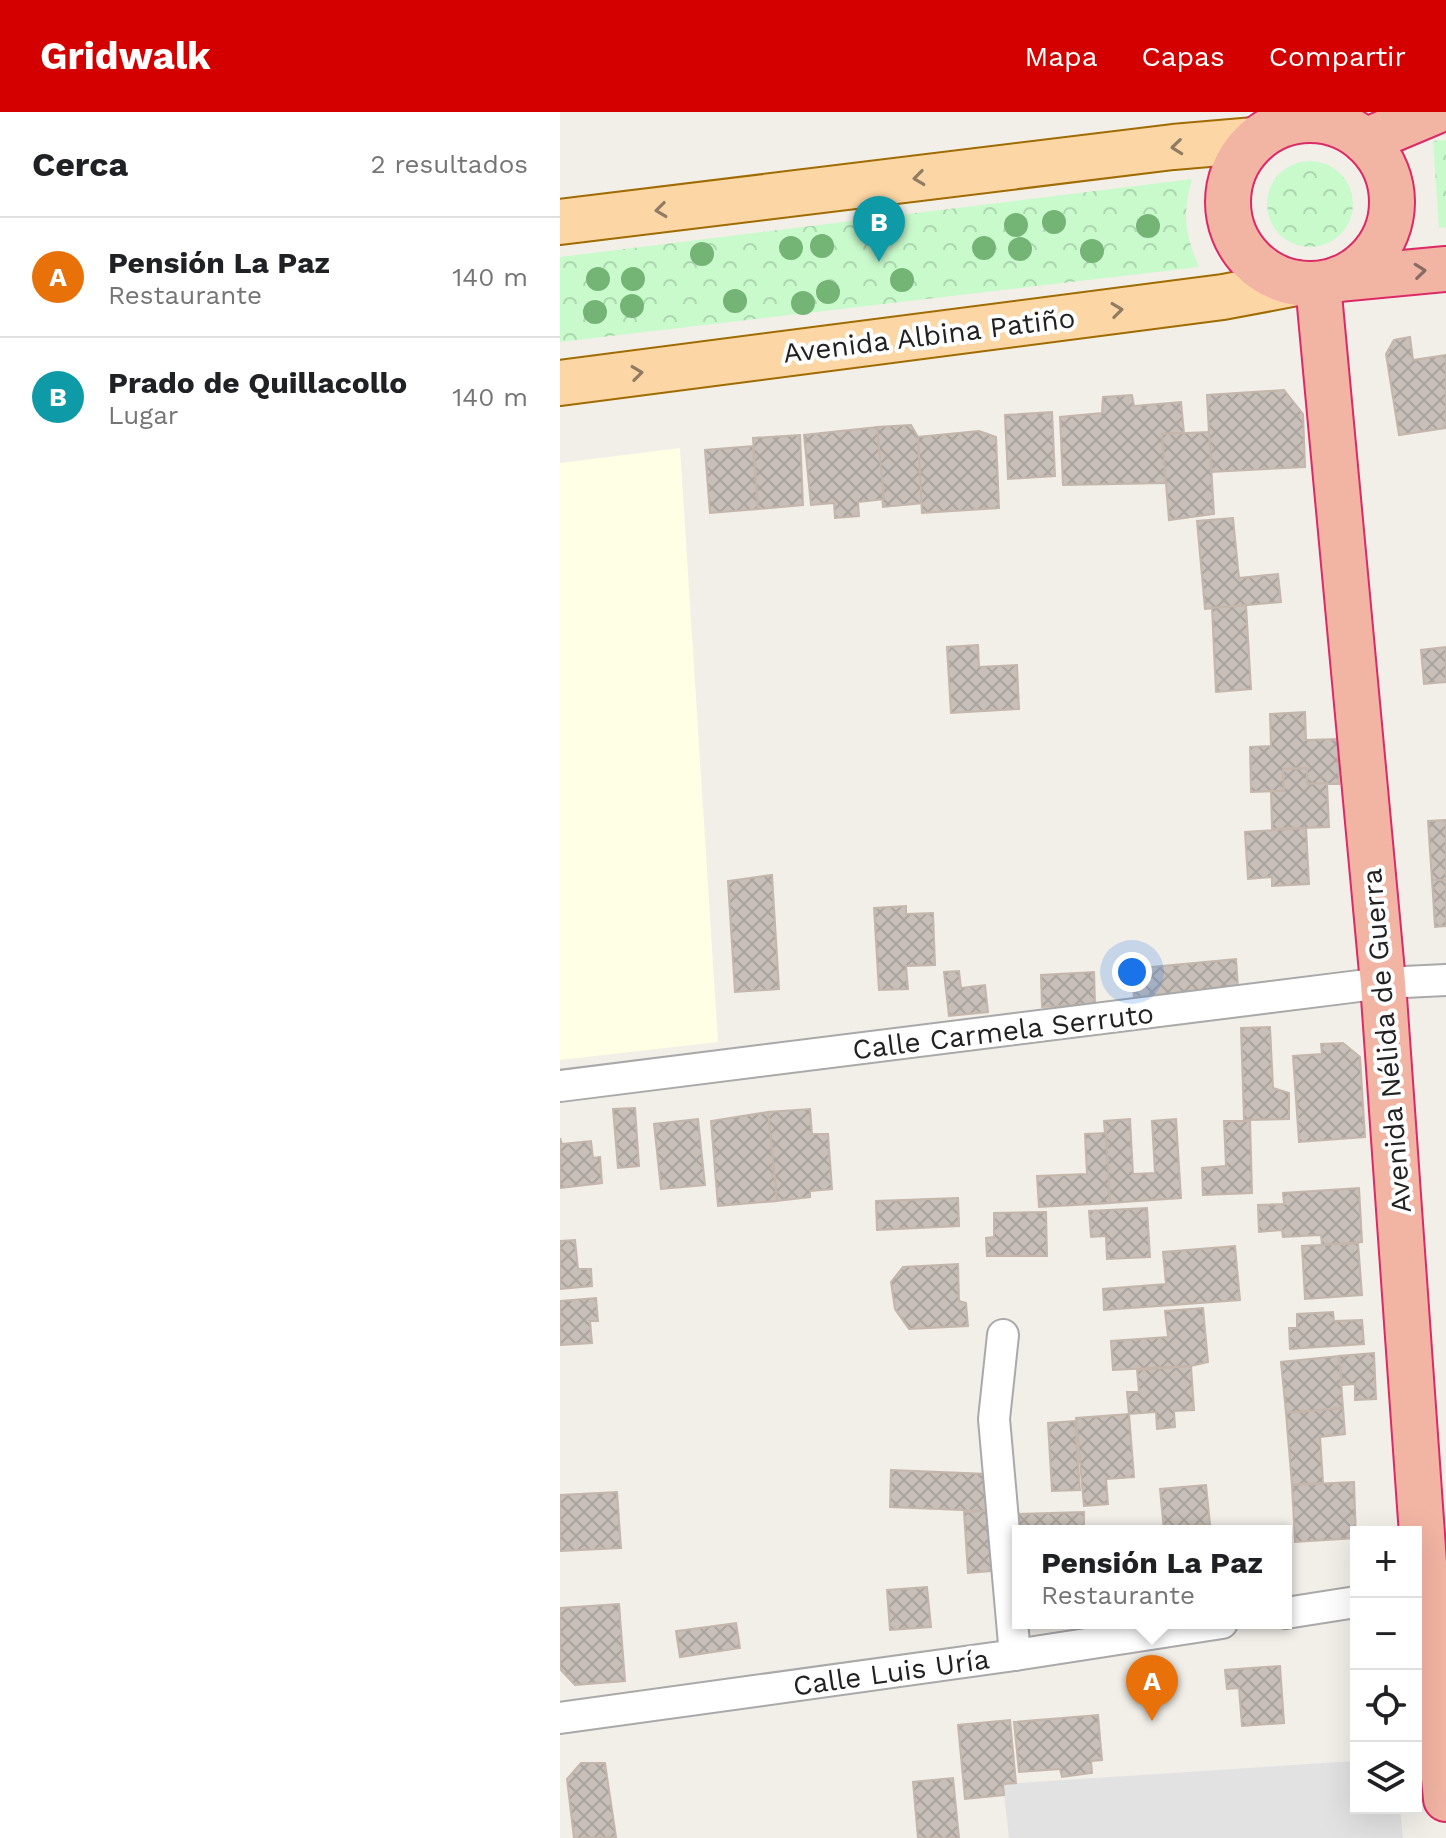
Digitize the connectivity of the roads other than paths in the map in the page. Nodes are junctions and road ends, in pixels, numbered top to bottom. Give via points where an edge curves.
1 (1434, 112) edge
2 (1268, 127) edge
3 (1353, 127) edge
4 (560, 222) edge
5 (1446, 269) edge
6 (1318, 282) junction
7 (560, 383) edge
8 (1446, 980) edge
9 (1383, 983) junction
10 (560, 1086) edge
11 (1003, 1335) dead end
12 (1429, 1591) edge
13 (1350, 1603) edge
14 (1292, 1612) edge
15 (1012, 1621) edge
16 (1013, 1629) edge
17 (1183, 1629) edge
18 (1015, 1655) junction
19 (560, 1718) edge
20 (1446, 1799) edge

1 - 3 highway
2 - 3 highway via 1322,120
2 -> 4 main road via 1173,147
2 - 6 highway via 1232,174 1227,195 1234,235 1259,267 1277,278
3 - 6 highway via 1381,160 1390,182 1388,229 1361,265
6 -> 5 highway, Avenida Albina Patiño
7 -> 6 main road, Avenida Albina Patiño
6 - 9 highway, Avenida Nélida de Guerra
8 - 9 street, Calle Carmela Serruto
9 - 10 street, Calle Carmela Serruto
9 - 12 highway, Avenida Nélida de Guerra
11 - 15 street via 994,1419
12 - 20 highway, Avenida Nélida de Guerra
13 - 14 street
16 - 18 street
17 - 18 street, Calle Luis Uría
18 - 19 street, Calle Luis Uría

